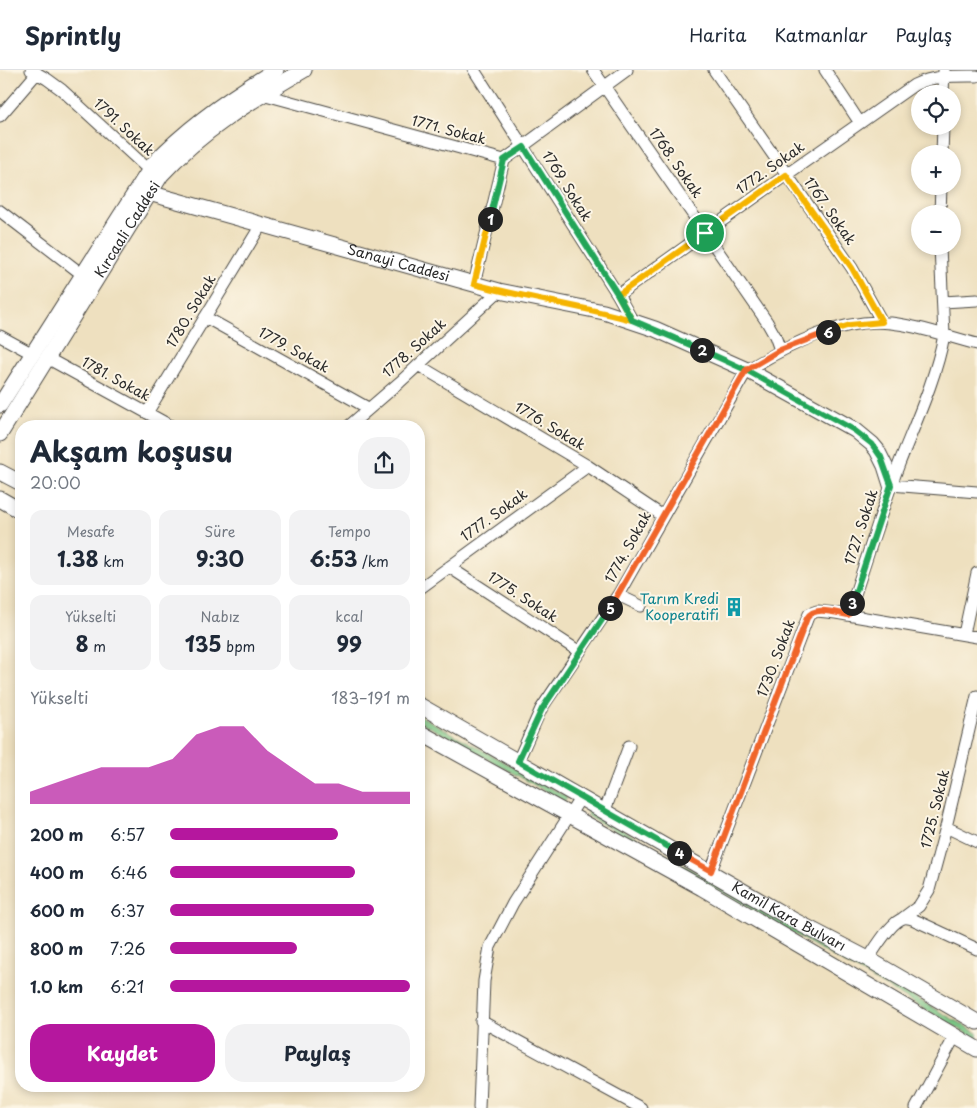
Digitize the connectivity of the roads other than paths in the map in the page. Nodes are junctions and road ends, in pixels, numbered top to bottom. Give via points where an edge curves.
1 (276, 70) edge
2 (304, 70) edge
3 (474, 70) edge
4 (593, 70) edge
5 (628, 70) edge
6 (714, 70) edge
7 (825, 70) edge
8 (34, 72) edge
9 (942, 72) edge
10 (977, 76) edge
11 (943, 85) edge
12 (604, 87) junction
13 (262, 94) junction
14 (0, 116) edge
15 (860, 123) junction
16 (524, 147) junction
17 (504, 160) junction
18 (149, 170) junction
19 (786, 175) junction
20 (149, 192) junction
21 (0, 211) edge
22 (261, 225) junction
23 (705, 233) junction
24 (940, 255) edge
25 (83, 274) junction
26 (474, 284) junction
27 (499, 291) junction
28 (618, 295) junction
29 (977, 300) edge
30 (943, 302) junction
31 (205, 317) junction
32 (632, 320) junction
33 (882, 322) junction
34 (944, 335) junction
35 (0, 336) edge
36 (977, 344) edge
37 (780, 350) junction
38 (40, 356) junction
39 (418, 365) junction
40 (746, 370) junction
41 (0, 405) edge
42 (368, 408) junction
43 (147, 413) junction
44 (160, 420) edge
45 (355, 420) edge
46 (0, 434) edge
47 (588, 466) junction
48 (0, 472) edge
49 (15, 481) edge
50 (891, 485) junction
51 (977, 492) edge
52 (663, 516) junction
53 (449, 567) junction
54 (977, 573) edge
55 (425, 585) edge
56 (618, 595) junction
57 (641, 606) dead end
58 (848, 615) junction
59 (964, 634) junction
60 (977, 637) edge
61 (580, 652) junction
62 (977, 696) edge
63 (425, 708) edge
64 (425, 735) edge
65 (973, 737) edge
66 (629, 746) dead end
67 (518, 761) junction
68 (581, 797) junction
69 (604, 810) junction
70 (568, 815) junction
71 (946, 828) junction
72 (977, 842) edge
73 (711, 871) junction
74 (903, 918) junction
75 (977, 949) edge
76 (868, 959) junction
77 (481, 1020) junction
78 (977, 1022) edge
79 (955, 1036) junction
80 (977, 1049) edge
81 (479, 1108) edge
82 (640, 1108) edge
83 (916, 1108) edge

1 - 18 street, Kırcaali Caddesi via 194,127
2 - 13 street, Kırcaali Caddesi
3 - 16 street, 1769. Sokak
4 - 12 street, 1768. Sokak
5 - 12 street
6 - 19 street, 1767. Sokak
7 - 15 street
8 - 14 street
8 - 18 street, 1791. Sokak via 62,90
9 - 10 street, 1772. Sokak
9 - 11 street
9 - 15 street, 1772. Sokak via 914,85
12 - 16 street
12 - 23 street, 1768. Sokak
13 - 17 street, 1771. Sokak
13 - 20 street, Kırcaali Caddesi via 192,145 160,176
15 - 19 street, 1772. Sokak
16 - 17 street
16 - 28 street, 1769. Sokak
17 - 26 street
18 - 25 street, Kırcaali Caddesi
19 - 23 street, 1772. Sokak
19 - 33 street, 1767. Sokak via 852,268
20 - 22 street, Sanayi Caddesi
20 - 38 street, Kırcaali Caddesi
21 - 25 street
22 - 26 street, Sanayi Caddesi
22 - 31 street, 1780. Sokak
23 - 28 street, 1772. Sokak
23 - 37 street, 1768. Sokak via 772,329
24 - 30 street, 1727. Sokak
25 - 38 street, Kırcaali Caddesi
26 - 27 street, Sanayi Caddesi
27 - 32 street, Sanayi Caddesi
27 - 39 street, 1778. Sokak
28 - 32 street, 1769. Sokak
29 - 30 street
30 - 34 street, 1727. Sokak
31 - 42 street, 1779. Sokak
31 - 43 street, 1780. Sokak
32 - 40 street, Sanayi Caddesi
33 - 34 street
33 - 37 street via 850,325
34 - 36 street
34 - 50 street, 1727. Sokak
35 - 38 street, 1781. Sokak
37 - 40 street
38 - 41 street, Kırcaali Caddesi
38 - 43 street, 1781. Sokak
38 - 46 street, Kırcaali Caddesi
39 - 42 street, 1778. Sokak
39 - 47 street, 1776. Sokak
40 - 50 street, Sanayi Caddesi via 865,438 881,457
40 - 52 street, 1774. Sokak
42 - 45 street, 1778. Sokak
43 - 44 street, 1781. Sokak
47 - 52 street, 1776. Sokak
47 - 53 street, 1777. Sokak
48 - 49 street
50 - 51 street
50 - 58 street, 1727. Sokak
52 - 56 street, 1774. Sokak
53 - 55 street, 1777. Sokak
53 - 61 street, 1775. Sokak
54 - 59 street
56 - 57 street
56 - 61 street, 1774. Sokak
58 - 59 street, 1730. Sokak
58 - 73 street, 1730. Sokak via 817,611 809,614
59 - 60 street, 1730. Sokak
61 - 67 street, 1774. Sokak via 542,709
62 - 65 street, 1725. Sokak
63 - 67 street, Kamil Kara Bulvarı
64 - 70 street, Kamil Kara Bulvarı
65 - 71 street, 1725. Sokak
66 - 69 street
67 - 68 street, Kamil Kara Bulvarı
68 - 69 street, Kamil Kara Bulvarı
68 - 70 street
69 - 73 street, Kamil Kara Bulvarı
70 - 77 street via 513,903 490,947
70 - 79 street, Kamil Kara Bulvarı via 702,888
71 - 72 street
71 - 74 street, 1725. Sokak via 925,900
73 - 76 street, Kamil Kara Bulvarı via 795,921
74 - 75 street via 910,918
74 - 76 street, 1725. Sokak via 890,928
76 - 78 street, Kamil Kara Bulvarı
77 - 81 street
77 - 82 street
79 - 80 street, Kamil Kara Bulvarı
79 - 83 street

